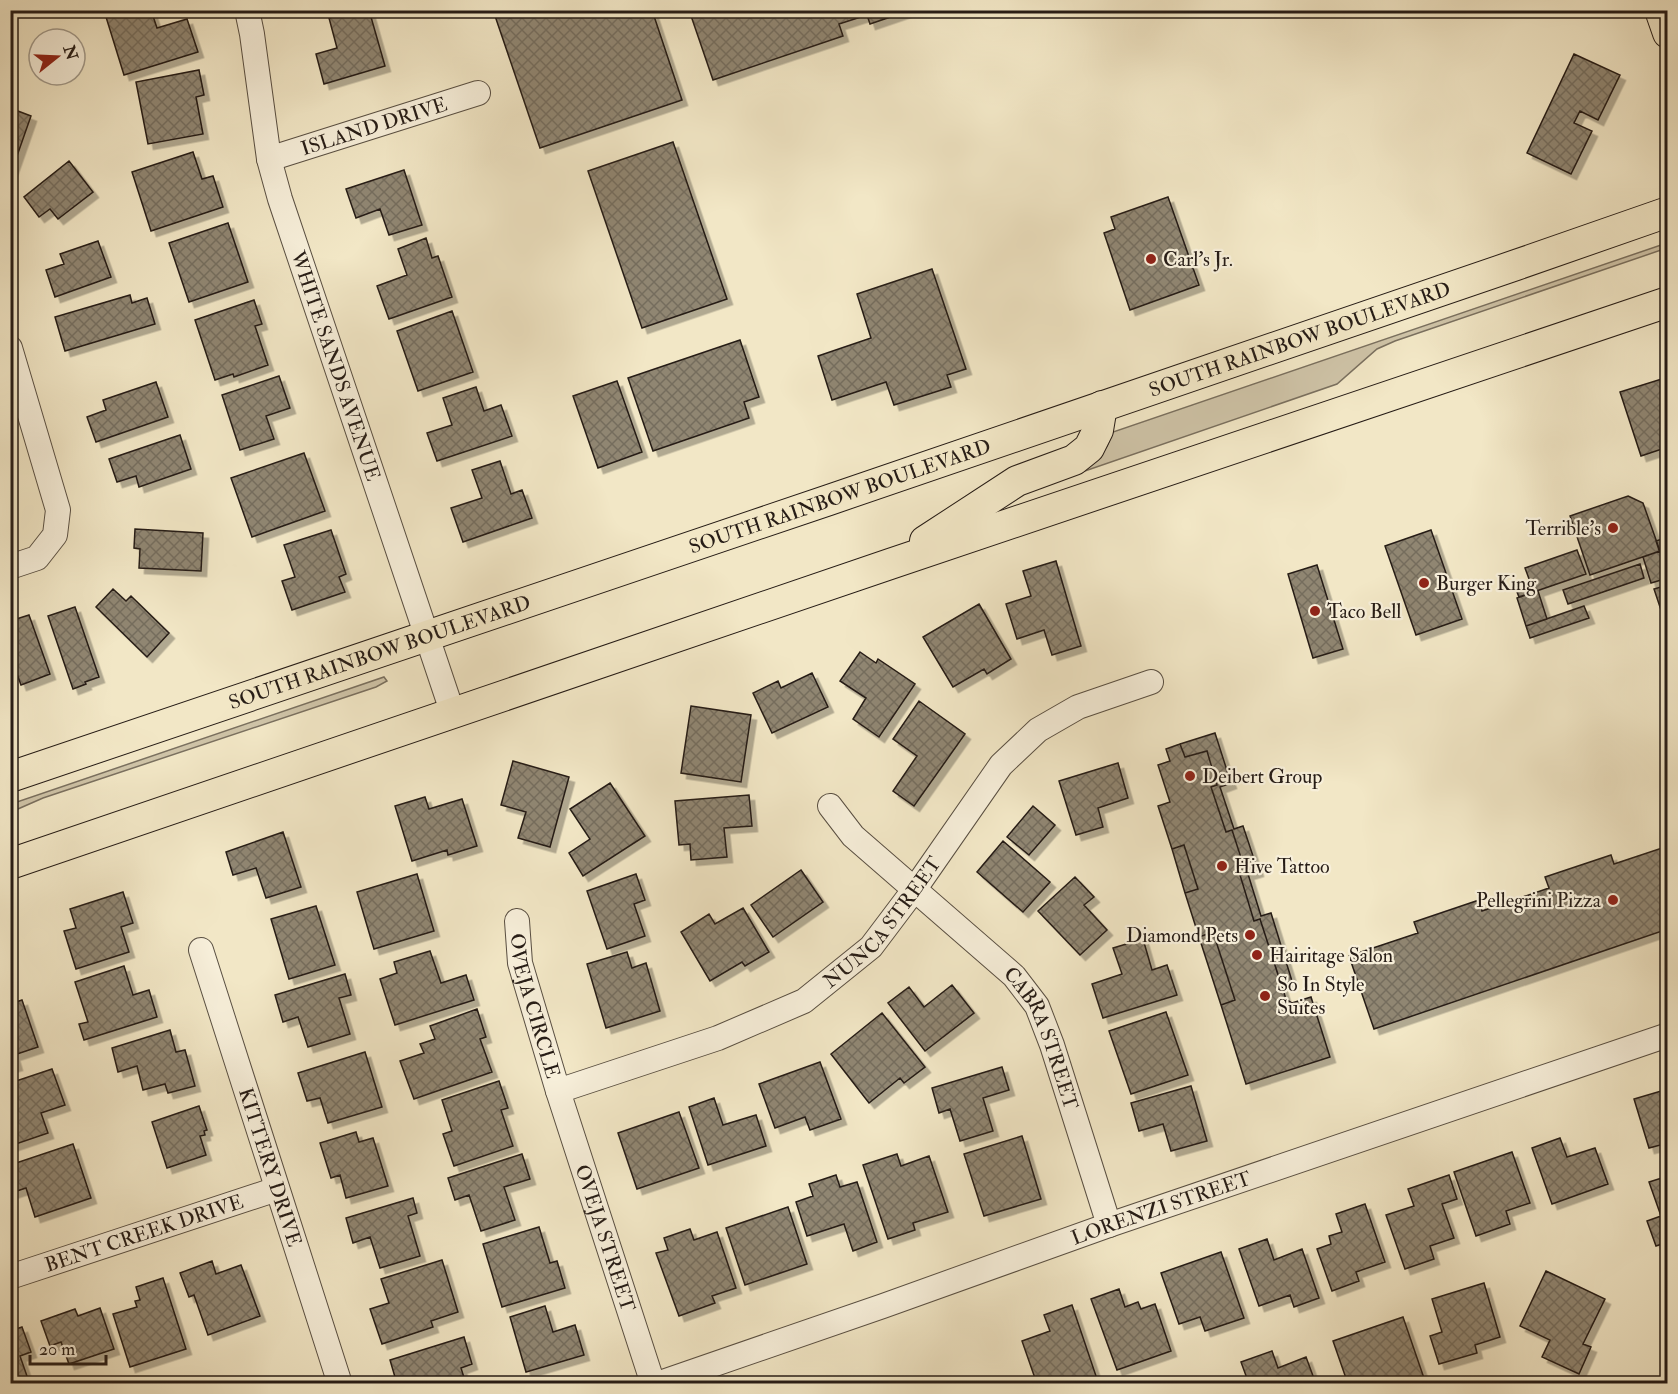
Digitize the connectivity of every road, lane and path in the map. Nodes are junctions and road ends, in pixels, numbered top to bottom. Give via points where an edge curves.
1 (247, 10) edge
2 (1660, 10) edge
3 (1668, 33) edge
4 (478, 93) dead end
5 (269, 159) junction
6 (1668, 212) edge
7 (1668, 303) edge
8 (10, 348) edge
9 (1102, 406) junction
10 (890, 564) junction
11 (10, 567) edge
12 (426, 636) junction
13 (1151, 682) dead end
14 (453, 714) junction
15 (10, 777) edge
16 (830, 806) dead end
17 (10, 864) edge
18 (914, 890) junction
19 (518, 921) dead end
20 (201, 950) dead end
21 (1668, 1035) edge
22 (558, 1091) junction
23 (277, 1189) junction
24 (1109, 1225) junction
25 (10, 1276) edge
26 (340, 1383) edge
27 (655, 1383) edge

1 - 5 street, WHITE SANDS AVENUE
2 - 3 main road
4 - 5 street, ISLAND DRIVE
5 - 12 street, WHITE SANDS AVENUE
6 - 9 main road, SOUTH RAINBOW BOULEVARD
7 - 10 main road
8 - 11 street via 58,510 55,535 37,558
9 - 10 main road via 1098,430 1089,448 1074,460 1017,481
9 - 12 main road, SOUTH RAINBOW BOULEVARD
10 - 14 main road
12 - 14 street, WHITE SANDS AVENUE
12 - 15 main road, SOUTH RAINBOW BOULEVARD
13 - 18 street, NUNCA STREET via 1078,707 1038,730 1001,765
14 - 17 main road
16 - 18 street, CABRA STREET via 853,836
18 - 22 street, NUNCA STREET via 871,947 804,1001 718,1038
18 - 24 street, CABRA STREET via 1014,976 1037,1006
19 - 22 street, OVEJA CIRCLE via 520,963
20 - 23 street, KITTERY DRIVE
21 - 24 street, LORENZI STREET
22 - 27 street, OVEJA STREET
23 - 25 street, BENT CREEK DRIVE
23 - 26 street, KITTERY DRIVE
24 - 27 street, LORENZI STREET

